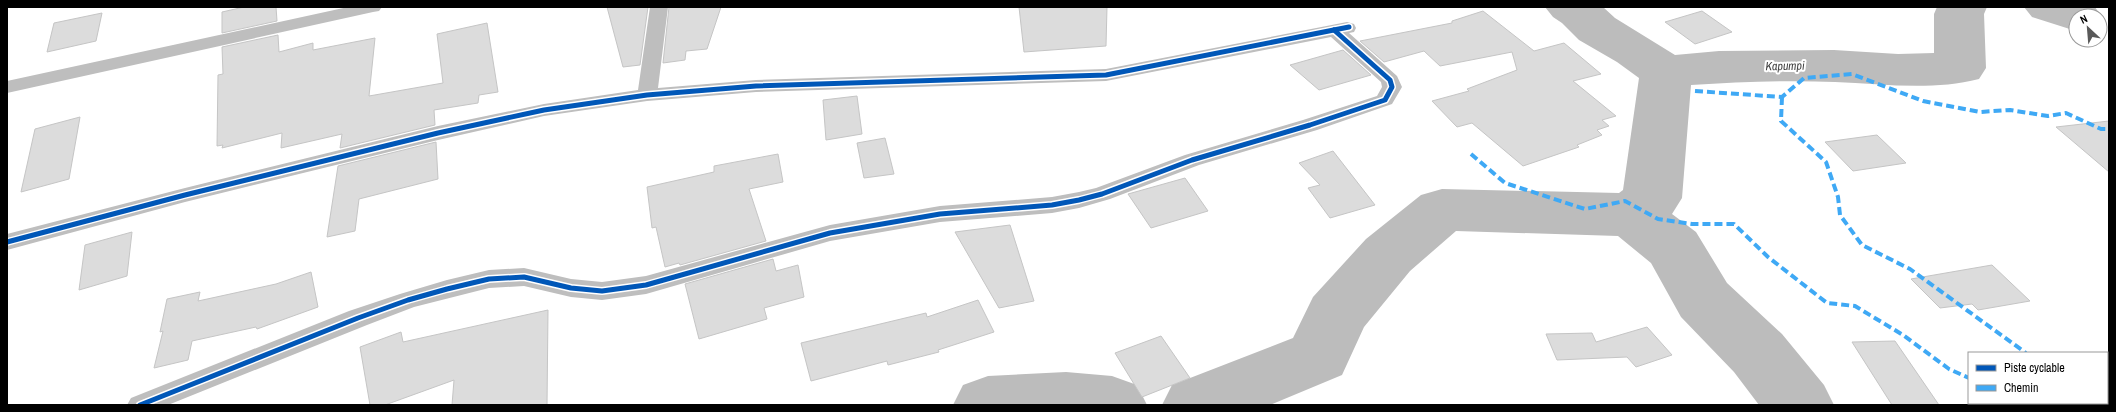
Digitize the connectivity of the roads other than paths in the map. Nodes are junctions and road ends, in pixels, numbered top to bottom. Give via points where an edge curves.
1 (373, 7) edge
2 (659, 7) edge
3 (7, 87) edge
4 (647, 95) junction
5 (7, 242) edge
6 (140, 405) edge

1 - 3 street
2 - 4 street
4 - 5 street via 544,110 438,133 185,194
4 - 6 street via 756,86 1106,75 1342,29 1390,80 1392,86 1385,100 1186,162 1102,194 1052,205 940,214 830,233 646,285 602,291 571,288 524,277 489,279 408,300

